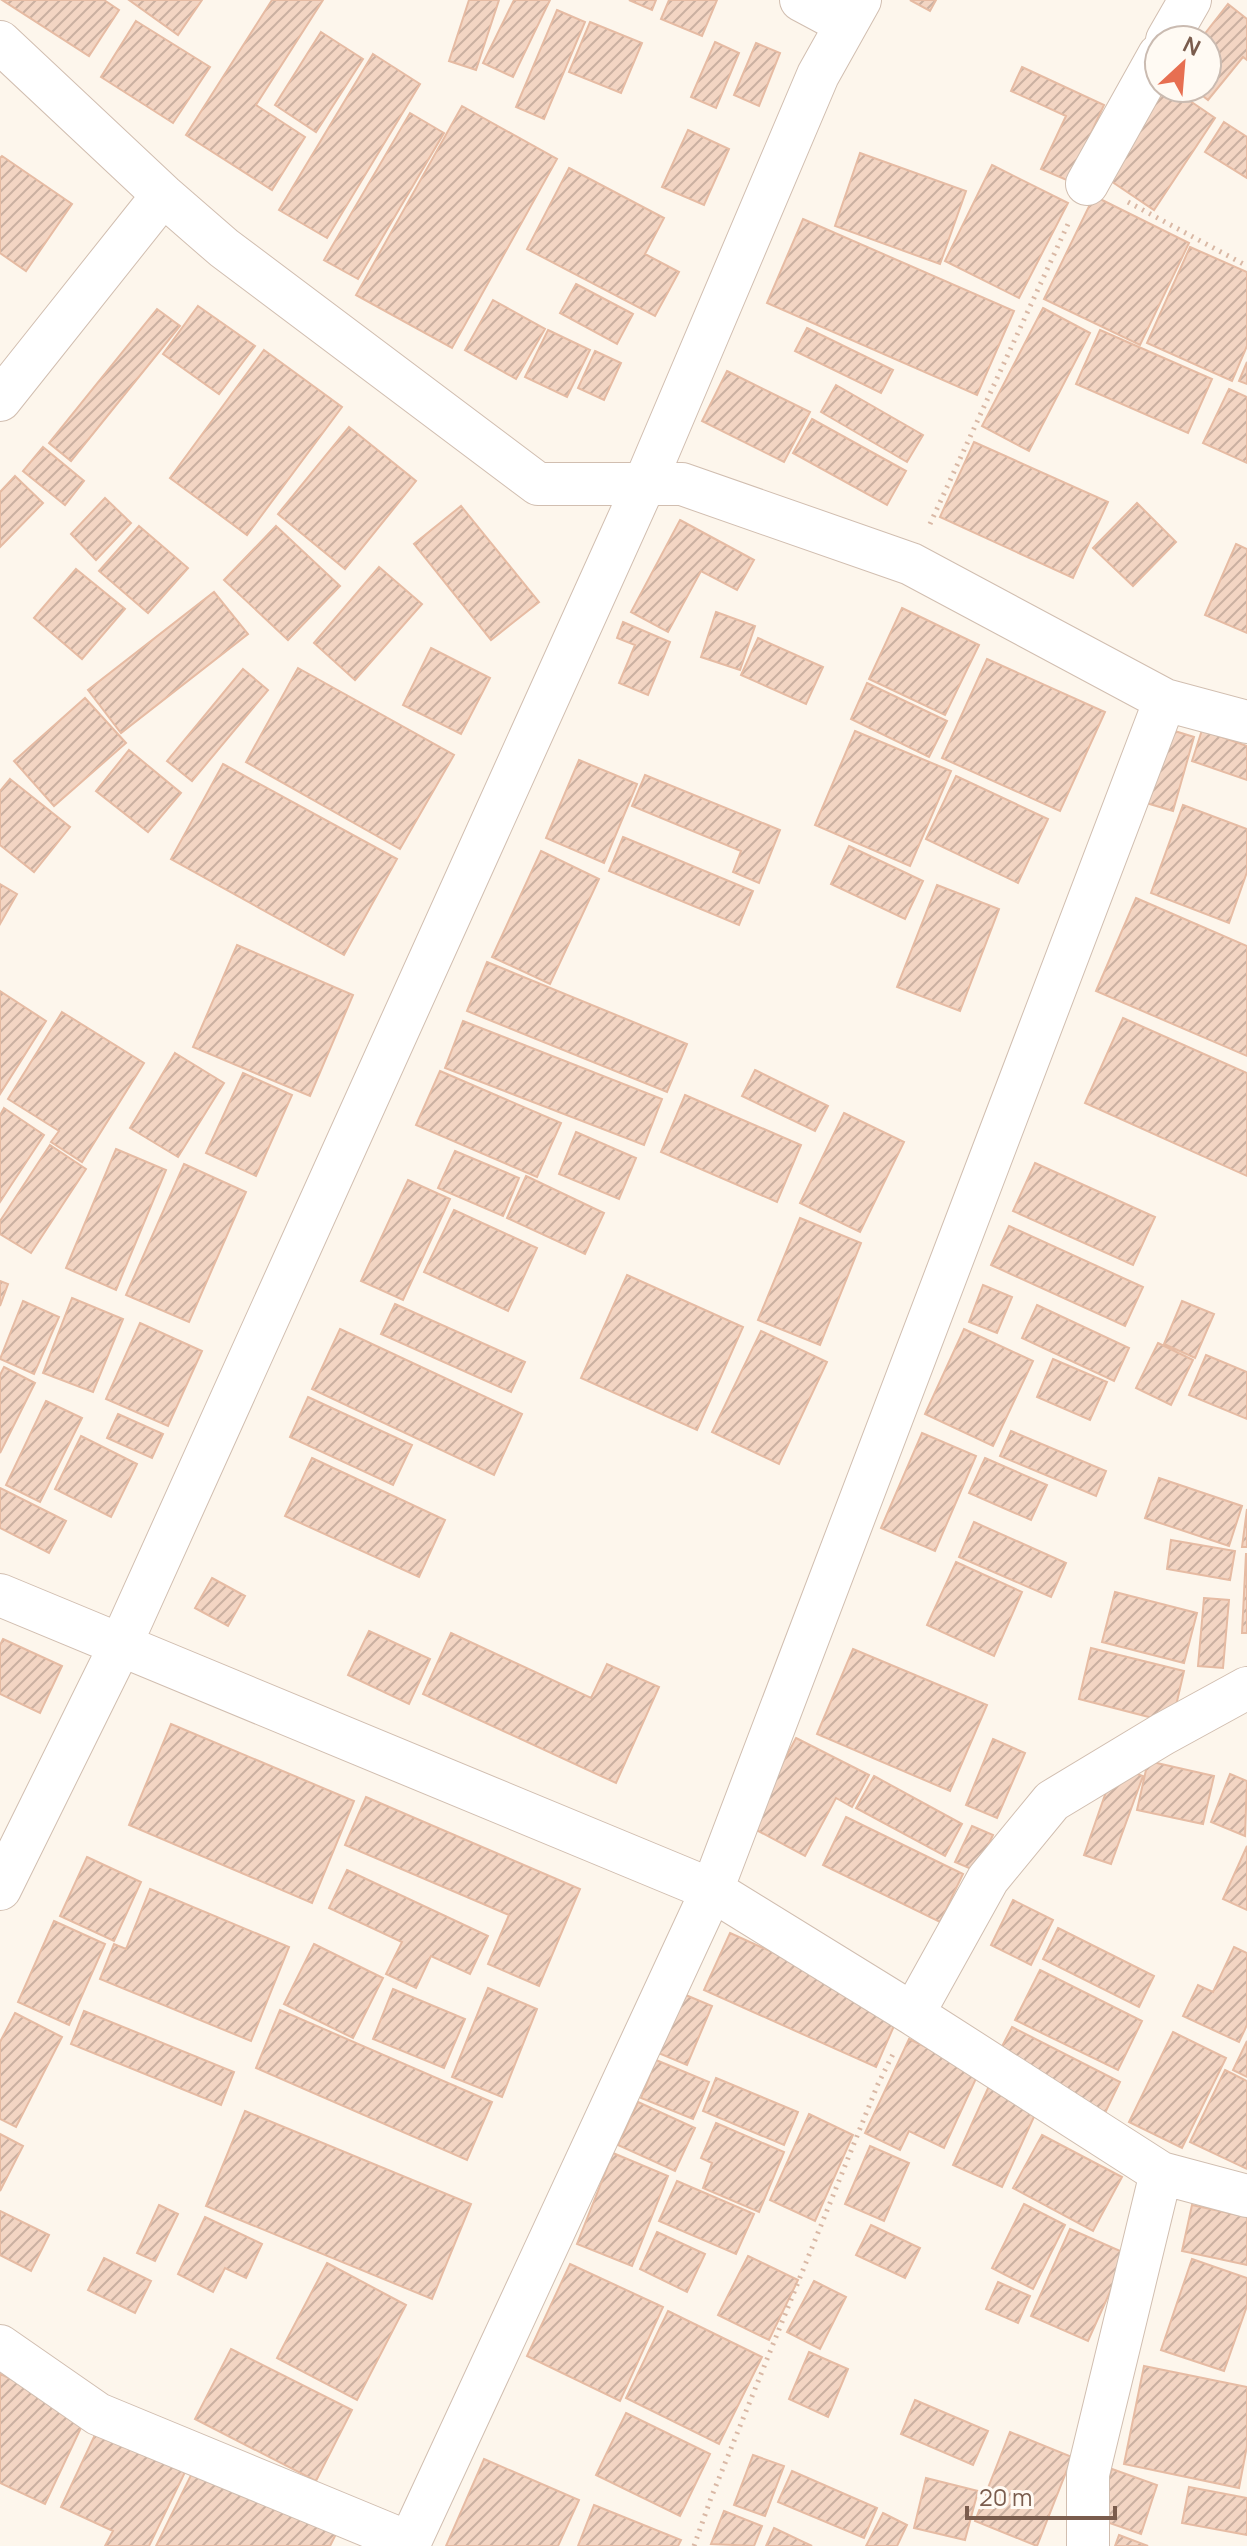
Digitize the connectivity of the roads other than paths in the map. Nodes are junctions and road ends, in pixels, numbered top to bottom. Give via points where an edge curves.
1 (801, 0) edge
2 (1190, 0) edge
3 (853, 12) edge
4 (1176, 24) edge
5 (0, 42) edge
6 (1143, 84) edge
7 (1087, 184) road end
8 (163, 195) junction
9 (0, 400) edge
10 (644, 485) junction
11 (1165, 700) junction
12 (1247, 722) edge
13 (0, 1595) edge
14 (120, 1646) junction
15 (1247, 1688) edge
16 (0, 1889) edge
17 (712, 1890) junction
18 (913, 2014) junction
19 (1161, 2173) junction
20 (1247, 2196) edge
21 (0, 2346) edge
22 (409, 2545) edge
23 (1088, 2546) edge

1 - 3 street
2 - 4 street
3 - 10 street via 818,75
5 - 8 street
6 - 7 street
8 - 9 street
8 - 10 street via 224,248 538,484
10 - 11 street via 682,484 911,564
10 - 14 street
11 - 12 street
11 - 17 street
13 - 14 street
14 - 16 street
14 - 17 street
15 - 18 street via 1052,1801 988,1879
17 - 18 street
17 - 22 street
18 - 19 street
19 - 20 street
19 - 23 street via 1088,2474
21 - 22 street via 98,2414

